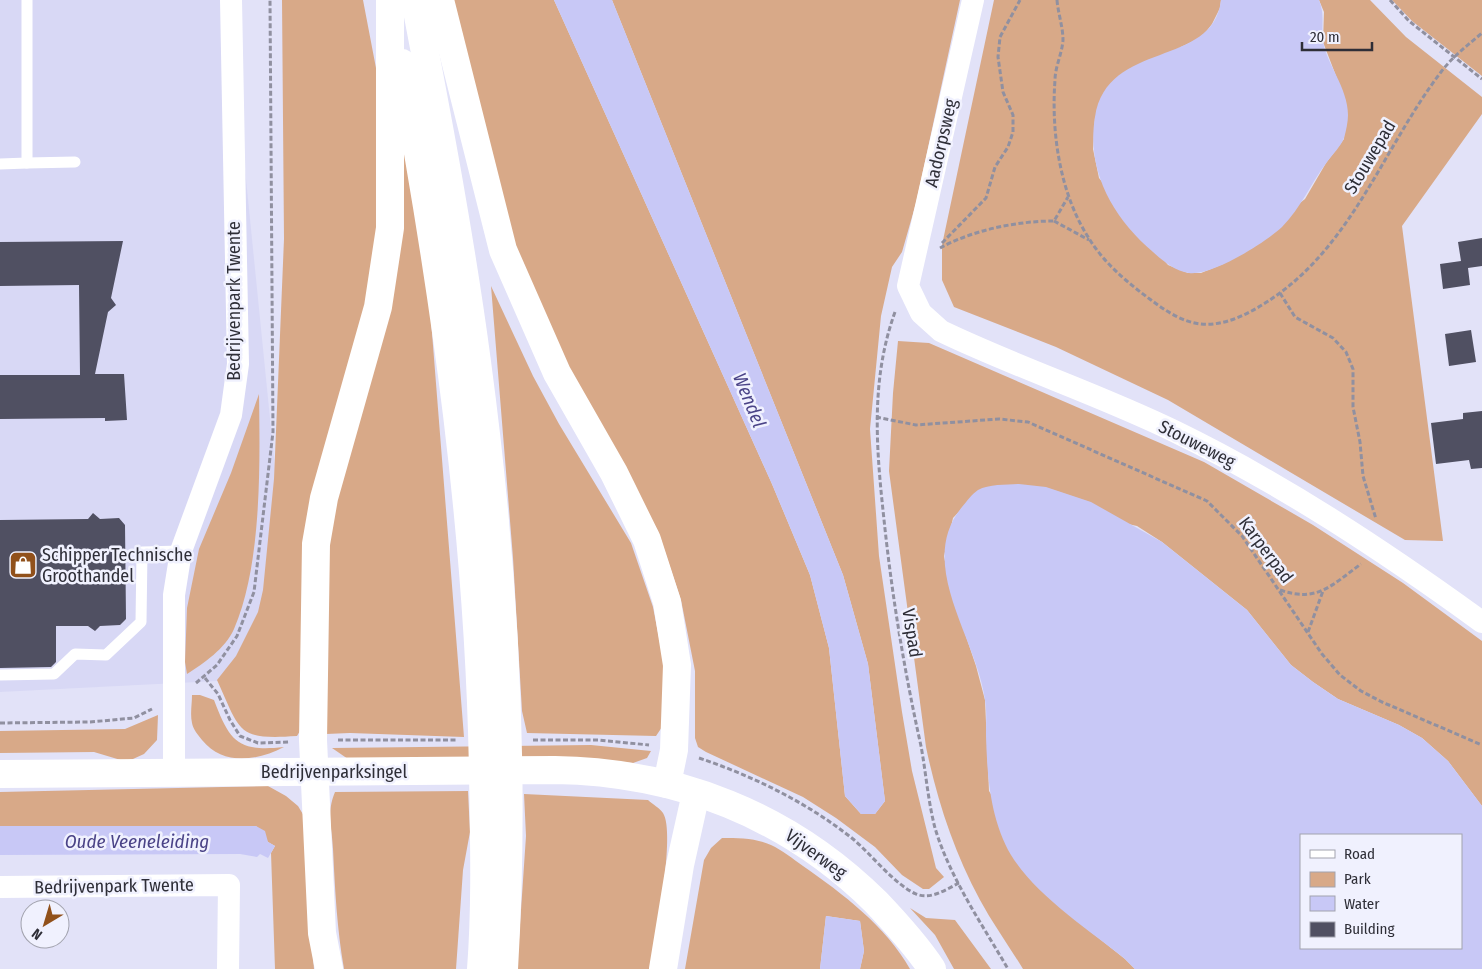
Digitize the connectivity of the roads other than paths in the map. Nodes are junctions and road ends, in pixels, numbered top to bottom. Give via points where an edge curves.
1 (27, 0) edge
2 (230, 0) edge
3 (390, 0) edge
4 (415, 0) edge
5 (440, 0) edge
6 (973, 0) edge
7 (75, 162) dead end
8 (27, 163) junction
9 (0, 164) edge
10 (908, 286) joint
11 (181, 551) junction
12 (1482, 622) edge
13 (0, 675) edge
14 (495, 698) junction
15 (314, 772) junction
16 (174, 773) junction
17 (0, 774) edge
18 (668, 784) junction
19 (696, 793) junction
20 (497, 824) junction
21 (0, 888) edge
22 (228, 969) edge
23 (329, 969) edge
24 (480, 969) edge
25 (504, 969) edge
26 (663, 969) edge
27 (932, 969) edge

1 - 8 lane
2 - 11 street, Bedrijvenpark Twente via 238,364 232,415
3 - 14 main road via 439,277 472,545
3 - 15 main road via 390,228 378,307 324,498 316,544
4 - 14 main road via 478,365 494,522
5 - 18 main road via 503,250 557,373 614,473 647,540 668,602 677,665 674,750
6 - 10 street, Aadorpsweg
7 - 8 lane
8 - 9 lane
10 - 12 street, Stouweweg via 922,313 941,332 1175,432 1329,516
11 - 13 lane via 142,552 141,622 106,655 75,654 54,674
11 - 16 street, Bedrijvenpark Twente via 174,595
14 - 20 main road
15 - 16 main road, Bedrijvenparksingel
15 - 18 main road, Bedrijvenparksingel via 581,770
15 - 23 main road via 322,933
16 - 17 main road, Bedrijvenparksingel
18 - 19 main road, Vijverweg
19 - 26 main road via 680,864
19 - 27 main road, Vijverweg via 773,824 802,840 862,889 910,940
20 - 24 main road
20 - 25 main road
21 - 22 street, Bedrijvenpark Twente via 229,885

